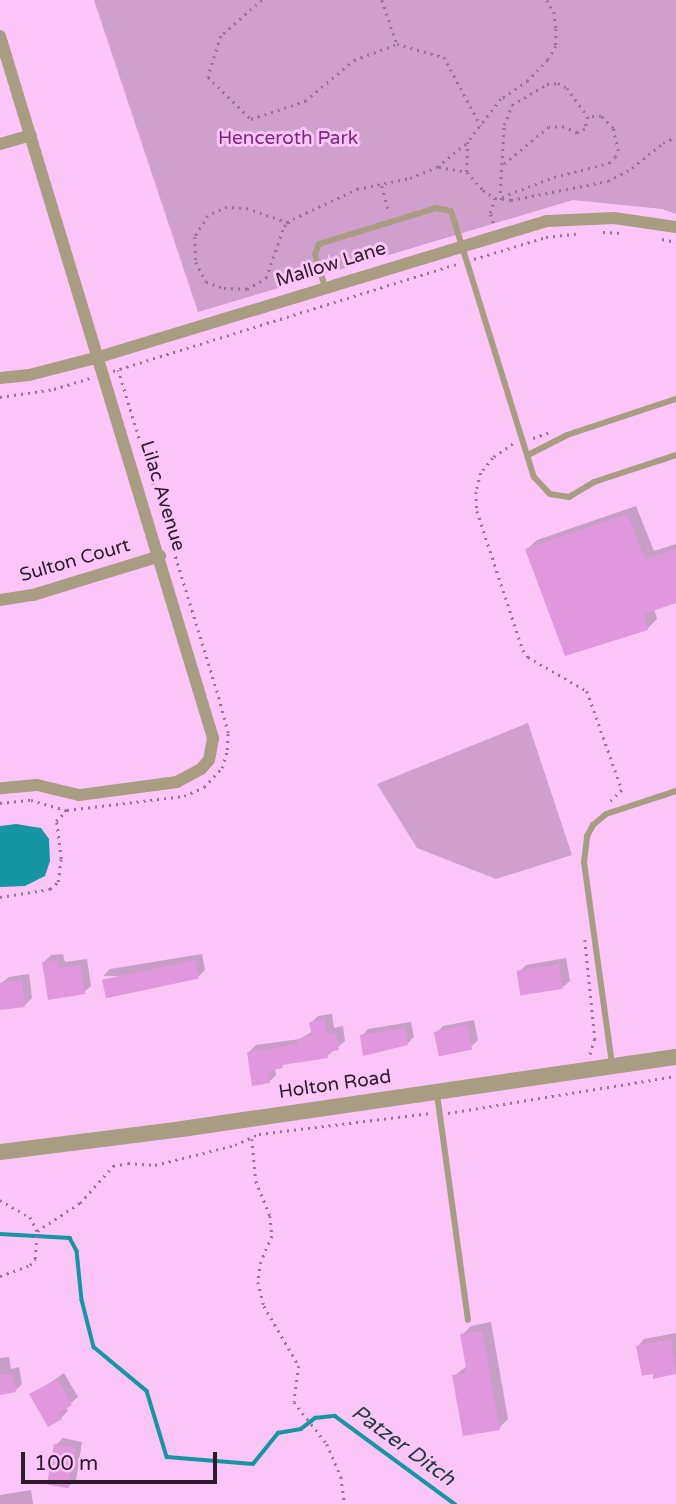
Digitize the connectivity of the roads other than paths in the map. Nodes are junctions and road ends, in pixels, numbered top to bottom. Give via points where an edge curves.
1 (0, 36) edge
2 (31, 135) junction
3 (0, 144) edge
4 (676, 227) edge
5 (462, 245) junction
6 (325, 287) junction
7 (99, 356) junction
8 (0, 378) edge
9 (676, 399) edge
10 (528, 455) junction
11 (676, 455) edge
12 (160, 556) junction
13 (0, 600) edge
14 (0, 788) edge
15 (676, 791) edge
16 (676, 1057) edge
17 (612, 1066) junction
18 (437, 1092) junction
19 (0, 1152) edge
20 (468, 1320) dead end

1 - 2 street, Lilac Avenue
2 - 3 street
2 - 7 street, Lilac Avenue
4 - 5 street, Mallow Lane via 582,218 537,223
5 - 6 street, Mallow Lane
5 - 6 lane via 451,211 436,208 319,244 315,254
5 - 10 lane
6 - 7 street, Mallow Lane
7 - 8 street, Mallow Lane via 30,375
7 - 12 street, Lilac Avenue
9 - 10 lane via 567,435
10 - 11 lane via 534,477 550,494 569,497 594,482
12 - 13 street, Sulton Court via 33,595
12 - 14 street, Lilac Avenue via 207,712 213,738 209,760 177,782 92,794 66,794 37,785
15 - 17 lane via 606,814 587,836 584,862
16 - 17 street, Holton Road
17 - 18 street, Holton Road
18 - 19 street, Holton Road
18 - 20 lane

